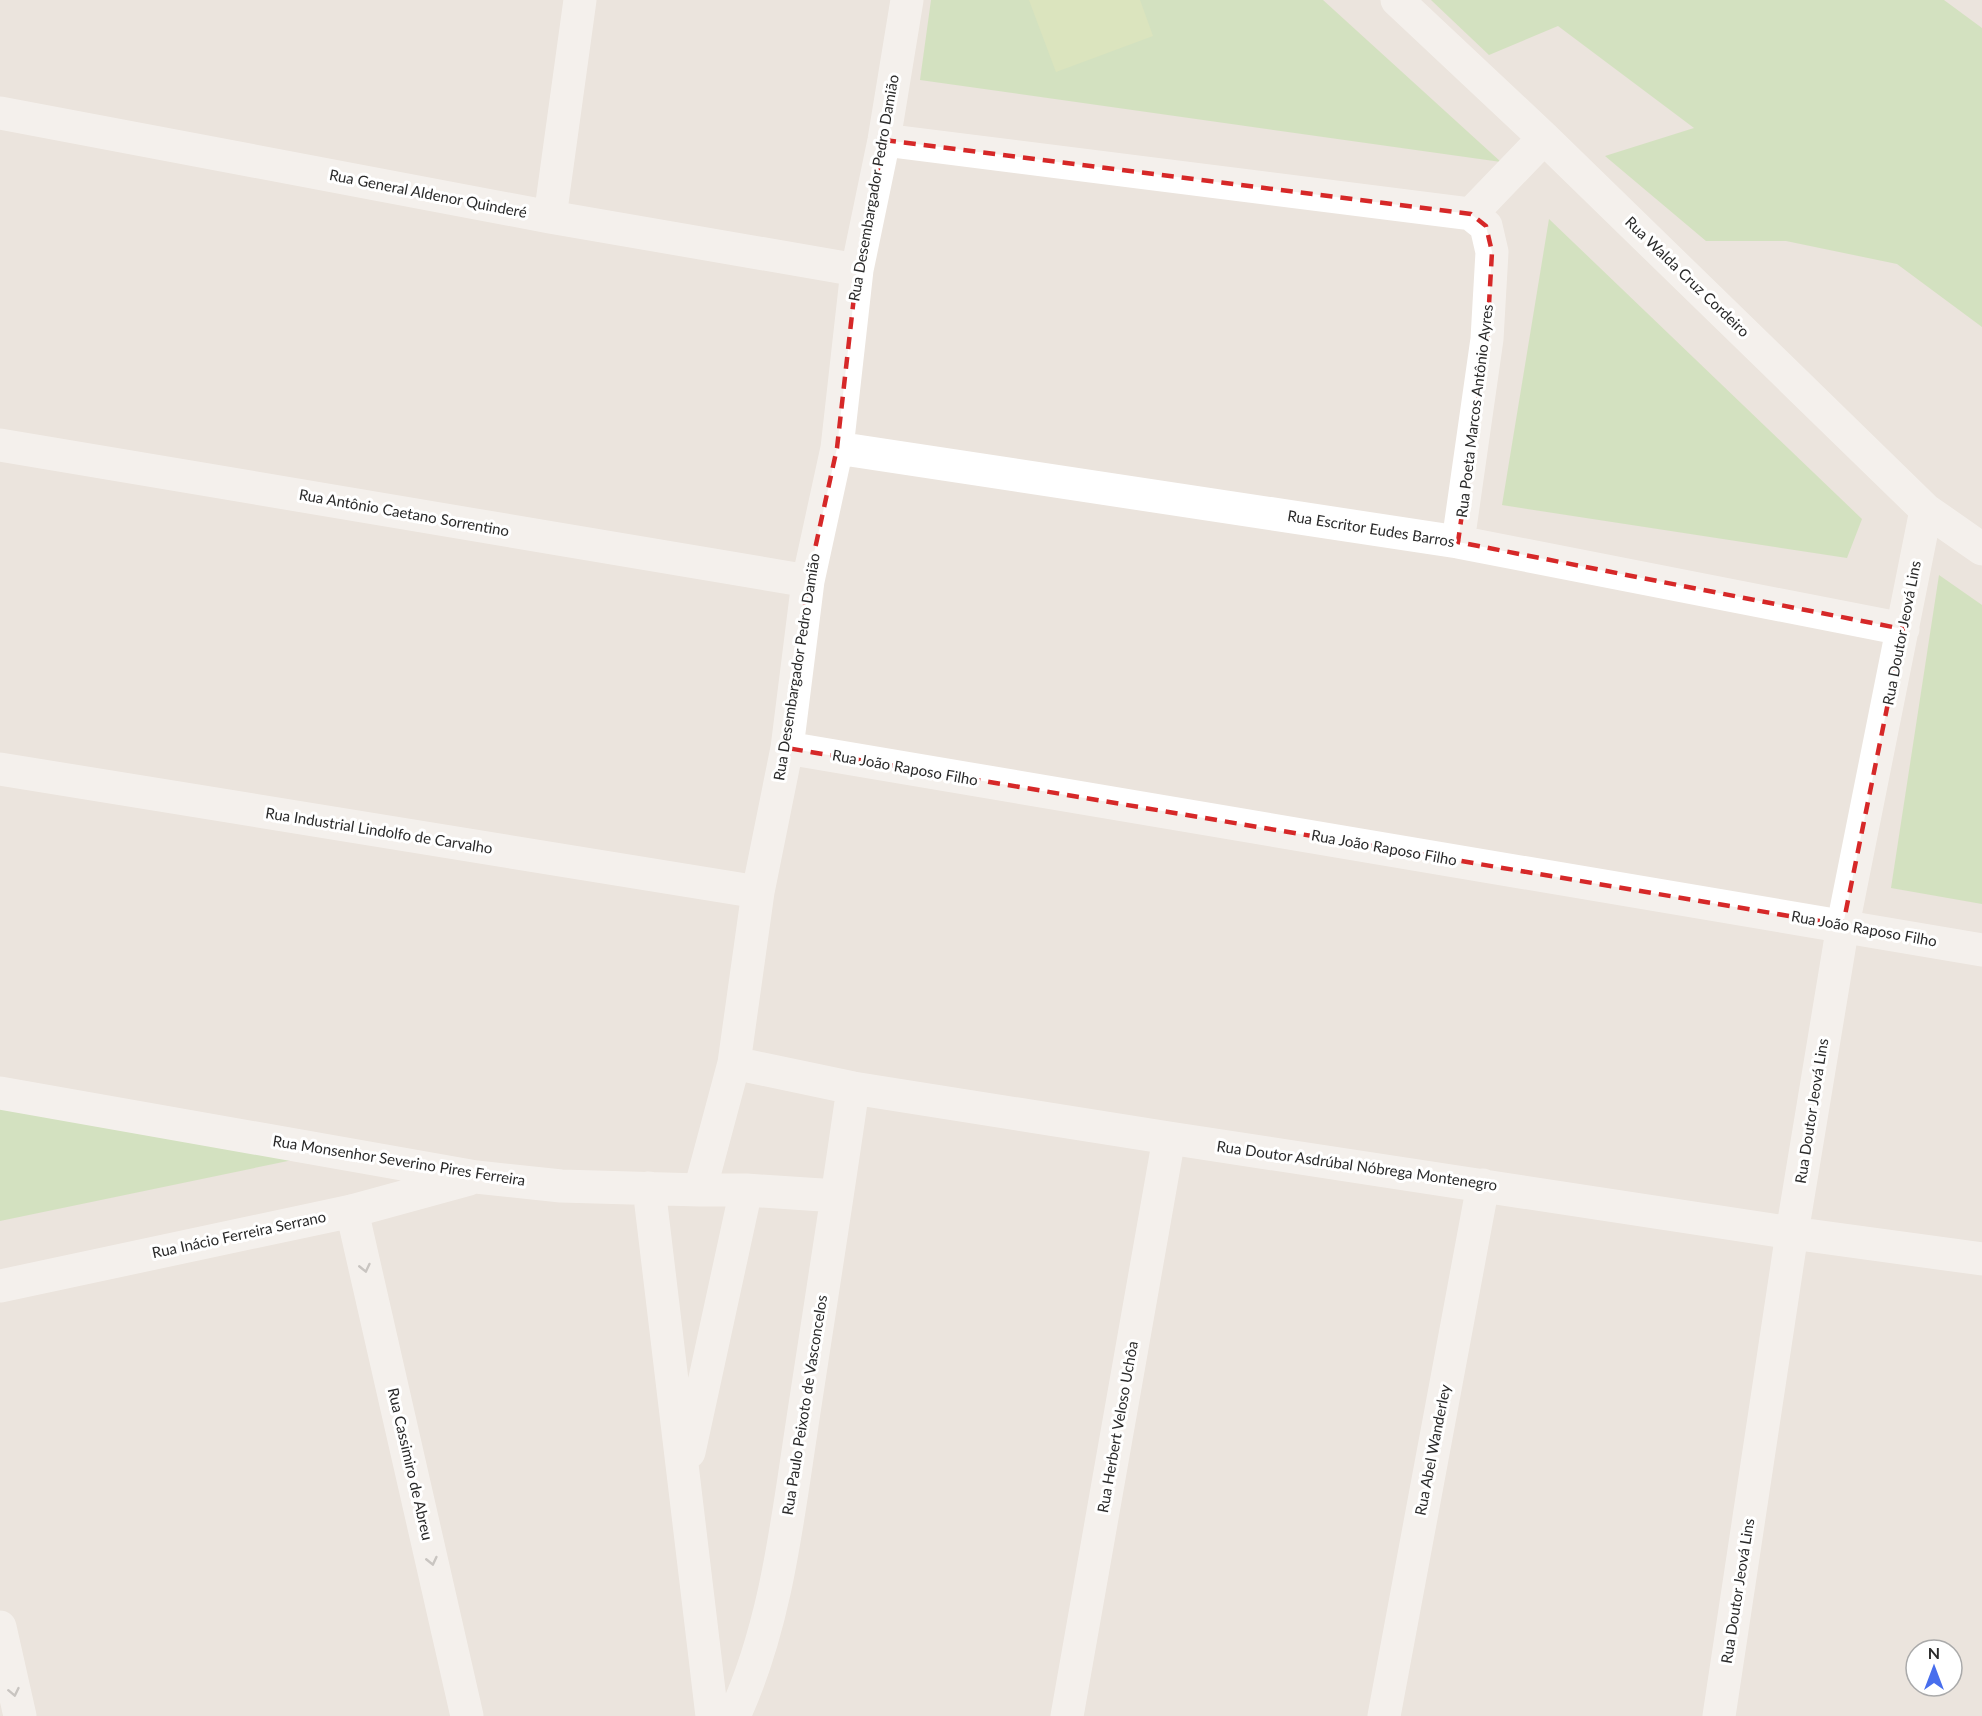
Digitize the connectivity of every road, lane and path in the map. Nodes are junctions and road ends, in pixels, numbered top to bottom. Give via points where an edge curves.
1 (580, 0) edge
2 (906, 0) edge
3 (1396, 0) edge
4 (0, 113) edge
5 (1544, 138) junction
6 (884, 140) junction
7 (1471, 214) junction
8 (550, 217) junction
9 (857, 270) junction
10 (0, 445) edge
11 (837, 448) junction
12 (1926, 510) junction
13 (1458, 542) junction
14 (1982, 549) edge
15 (808, 581) junction
16 (1903, 629) junction
17 (787, 748) junction
18 (0, 769) edge
19 (759, 892) junction
20 (1843, 925) junction
21 (1982, 950) edge
22 (734, 1063) junction
23 (853, 1088) junction
24 (0, 1093) edge
25 (1169, 1138) junction
26 (476, 1177) junction
27 (1483, 1185) junction
28 (649, 1188) junction
29 (700, 1190) junction
30 (746, 1190) junction
31 (837, 1196) junction
32 (352, 1211) junction
33 (1792, 1233) junction
34 (1982, 1259) edge
35 (0, 1286) edge
36 (683, 1478) junction
37 (0, 1627) edge
38 (20, 1716) edge
39 (467, 1716) edge
40 (712, 1716) edge
41 (734, 1716) edge
42 (1067, 1716) edge
43 (1384, 1716) edge
44 (1719, 1716) edge

1 - 8 street
2 - 6 street, Rua Desembargador Pedro Damião
3 - 5 street, Rua Walda Cruz Cordeiro
4 - 8 street, Rua General Aldenor Quinderé
5 - 7 street
5 - 12 street, Rua Walda Cruz Cordeiro
6 - 7 street
6 - 9 street, Rua Desembargador Pedro Damião
7 - 13 street, Rua Poeta Marcos Antônio Ayres via 1486,226 1492,252 1487,339
8 - 9 street, Rua General Aldenor Quinderé
9 - 11 street, Rua Desembargador Pedro Damião
10 - 15 street, Rua Antônio Caetano Sorrentino
11 - 13 street, Rua Escritor Eudes Barros
11 - 15 street, Rua Desembargador Pedro Damião
12 - 14 street, Rua Walda Cruz Cordeiro
12 - 16 street, Rua Doutor Jeová Lins
13 - 16 street, Rua Escritor Eudes Barros
15 - 17 street, Rua Desembargador Pedro Damião
16 - 20 street, Rua Doutor Jeová Lins
17 - 19 street, Rua Desembargador Pedro Damião
17 - 20 street, Rua João Raposo Filho
18 - 19 street, Rua Industrial Lindolfo de Carvalho
19 - 22 street, Rua Desembargador Pedro Damião
20 - 21 street, Rua João Raposo Filho
20 - 33 street, Rua Doutor Jeová Lins
22 - 23 street, Rua Doutor Asdrúbal Nóbrega Montenegro
22 - 29 street, Rua Desembargador Pedro Damião
23 - 25 street, Rua Doutor Asdrúbal Nóbrega Montenegro
23 - 31 street, Rua Paulo Peixoto de Vasconcelos
24 - 26 street, Rua Monsenhor Severino Pires Ferreira
25 - 27 street, Rua Doutor Asdrúbal Nóbrega Montenegro
25 - 42 street, Rua Herbert Veloso Uchôa
26 - 28 street, Rua Monsenhor Severino Pires Ferreira via 561,1186
26 - 32 street, Rua Inácio Ferreira Serrano
27 - 33 street, Rua Doutor Asdrúbal Nóbrega Montenegro
27 - 43 street, Rua Abel Wanderley
28 - 29 street, Rua Monsenhor Severino Pires Ferreira
28 - 36 street
29 - 30 street, Rua Monsenhor Severino Pires Ferreira
30 - 31 street, Rua Monsenhor Severino Pires Ferreira
30 - 36 street
31 - 41 street, Rua Paulo Peixoto de Vasconcelos via 771,1612
32 - 35 street, Rua Inácio Ferreira Serrano
32 -> 39 street, Rua Cassimiro de Abreu
33 - 34 street, Rua Doutor Asdrúbal Nóbrega Montenegro
33 - 44 street, Rua Doutor Jeová Lins
36 - 40 street
37 -> 38 street

